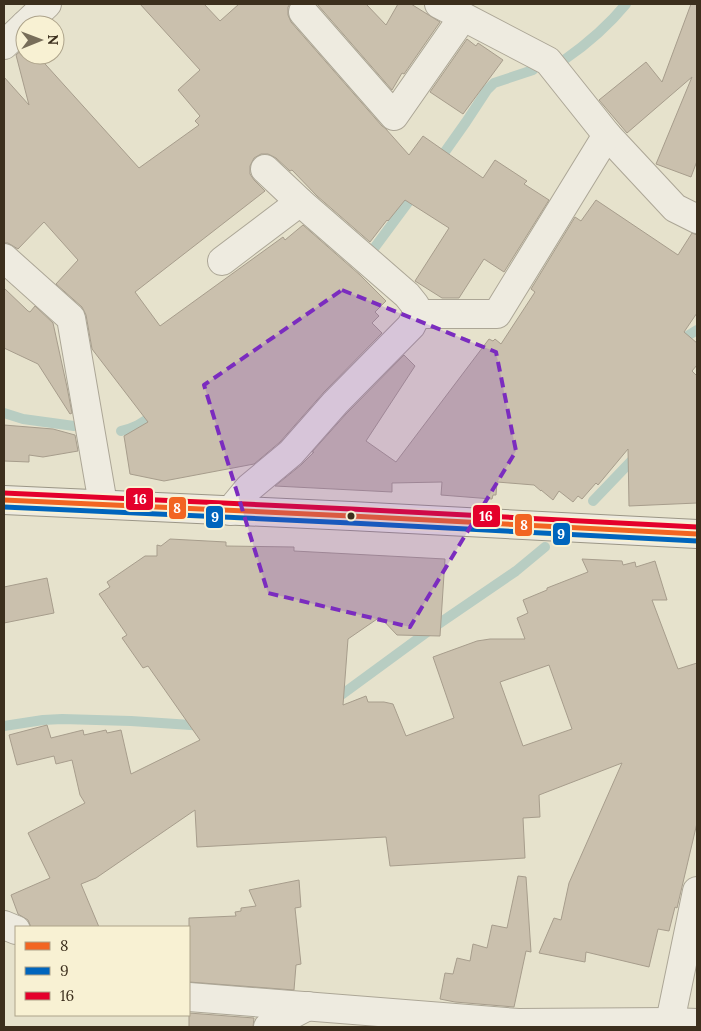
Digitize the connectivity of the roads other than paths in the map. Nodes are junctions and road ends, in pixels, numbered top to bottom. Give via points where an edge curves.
1 (47, 4) edge
2 (439, 4) edge
3 (303, 12) dead end
4 (35, 15) edge
5 (463, 17) junction
6 (15, 35) edge
7 (4, 45) edge
8 (607, 135) junction
9 (265, 169) dead end
10 (300, 202) junction
11 (697, 219) edge
12 (4, 258) edge
13 (222, 261) dead end
14 (417, 314) junction
15 (4, 500) edge
16 (103, 504) junction
17 (230, 511) junction
18 (697, 534) edge
19 (697, 891) edge
20 (190, 997) edge
21 (308, 1006) junction
22 (670, 1022) junction
23 (697, 1024) edge
24 (268, 1027) edge

1 - 4 street
2 - 5 street
3 - 5 street via 394,116
5 - 8 street via 548,61
6 - 7 street
8 - 11 street via 676,208
8 - 14 street via 497,314
9 - 10 street
10 - 13 street
10 - 14 street via 406,295 415,304
12 - 16 street via 71,318
14 - 17 street via 411,326 335,402 291,453 249,488
15 - 16 street
16 - 17 street
17 - 18 street
19 - 22 street
20 - 21 street
21 - 22 street via 518,1023
21 - 24 street
22 - 23 street

